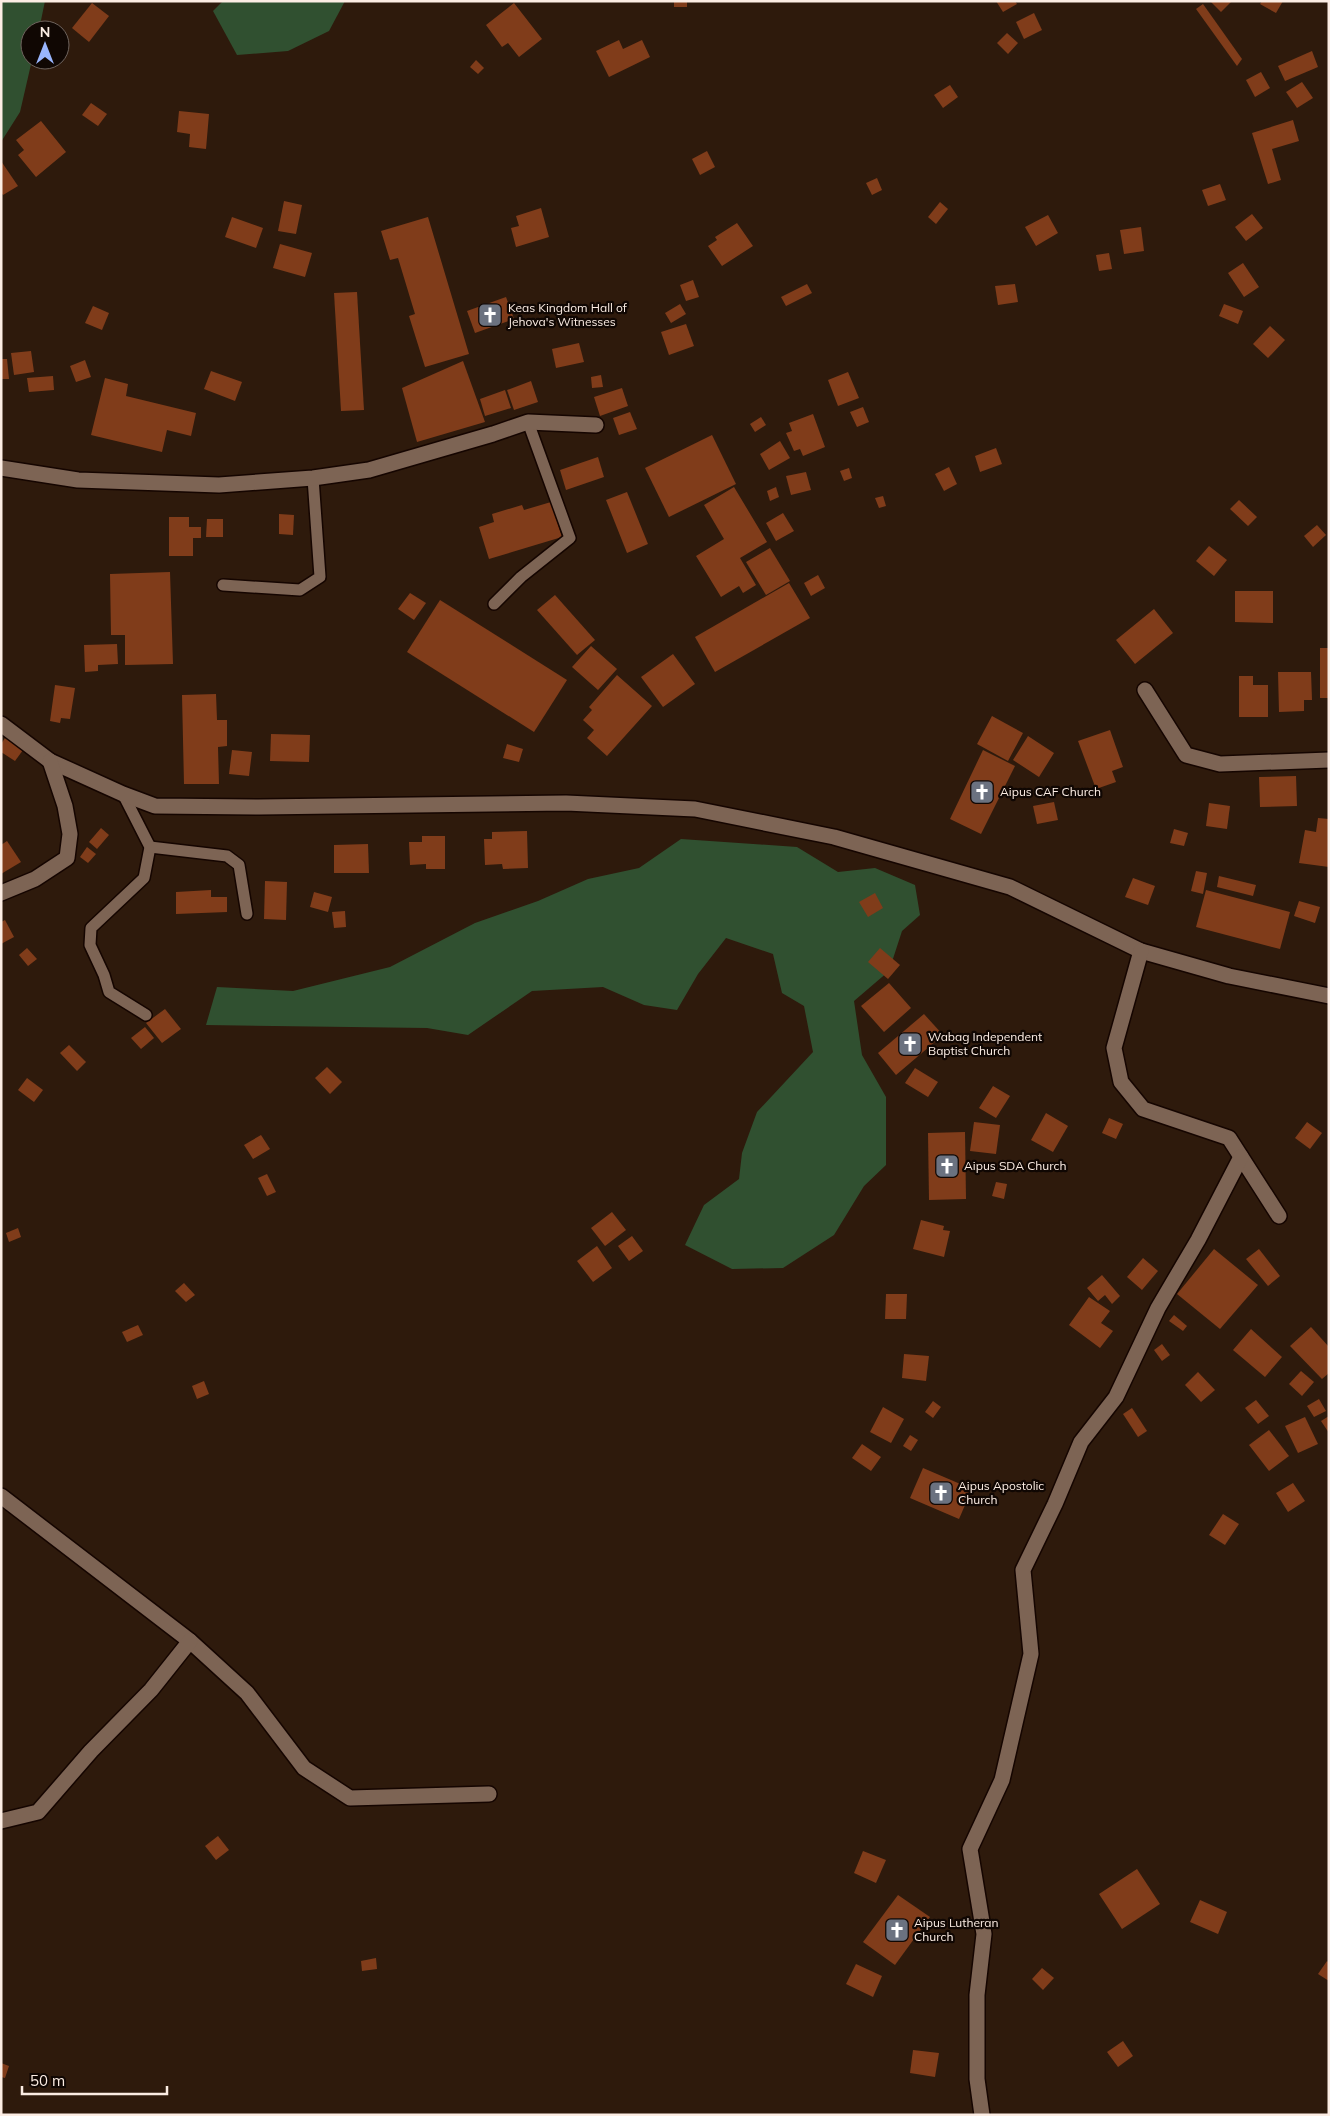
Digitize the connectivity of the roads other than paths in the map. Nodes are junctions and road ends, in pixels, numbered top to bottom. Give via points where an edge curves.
1 (528, 422) junction
2 (596, 425) dead end
3 (1, 468) edge
4 (313, 478) junction
5 (223, 585) dead end
6 (494, 604) dead end
7 (1145, 690) dead end
8 (1, 724) edge
9 (1329, 760) edge
10 (50, 761) junction
11 (123, 794) junction
12 (150, 847) junction
13 (1, 893) edge
14 (246, 914) dead end
15 (1140, 951) junction
16 (1329, 996) edge
17 (146, 1015) dead end
18 (1240, 1157) junction
19 (1278, 1216) dead end
20 (1, 1496) edge
21 (190, 1641) junction
22 (489, 1794) dead end
23 (1, 1821) edge
24 (982, 2115) edge

1 - 2 street
1 - 4 street via 369,470
1 - 6 lane via 570,538 520,577
3 - 4 street via 78,480 218,485
4 - 5 lane via 320,576 300,590
7 - 9 street via 1186,755 1220,764
8 - 10 street
10 - 11 street
10 - 13 street via 65,806 70,834 67,858 35,880
11 - 12 lane
11 - 15 street via 156,806 566,803 695,809 834,838 1010,887
12 - 14 lane via 227,856 239,865
12 - 17 lane via 144,878 92,928 90,945 109,992
15 - 16 street via 1229,976
15 - 18 street via 1114,1048 1121,1082 1143,1109 1229,1138
18 - 19 street
18 - 24 street via 1198,1240 1158,1308 1116,1397 1081,1442 1023,1570 1031,1654 1002,1780 970,1849 984,1934 977,1995 977,2078
20 - 21 street
21 - 22 street via 248,1693 304,1768 350,1798
21 - 23 street via 151,1690 38,1812

